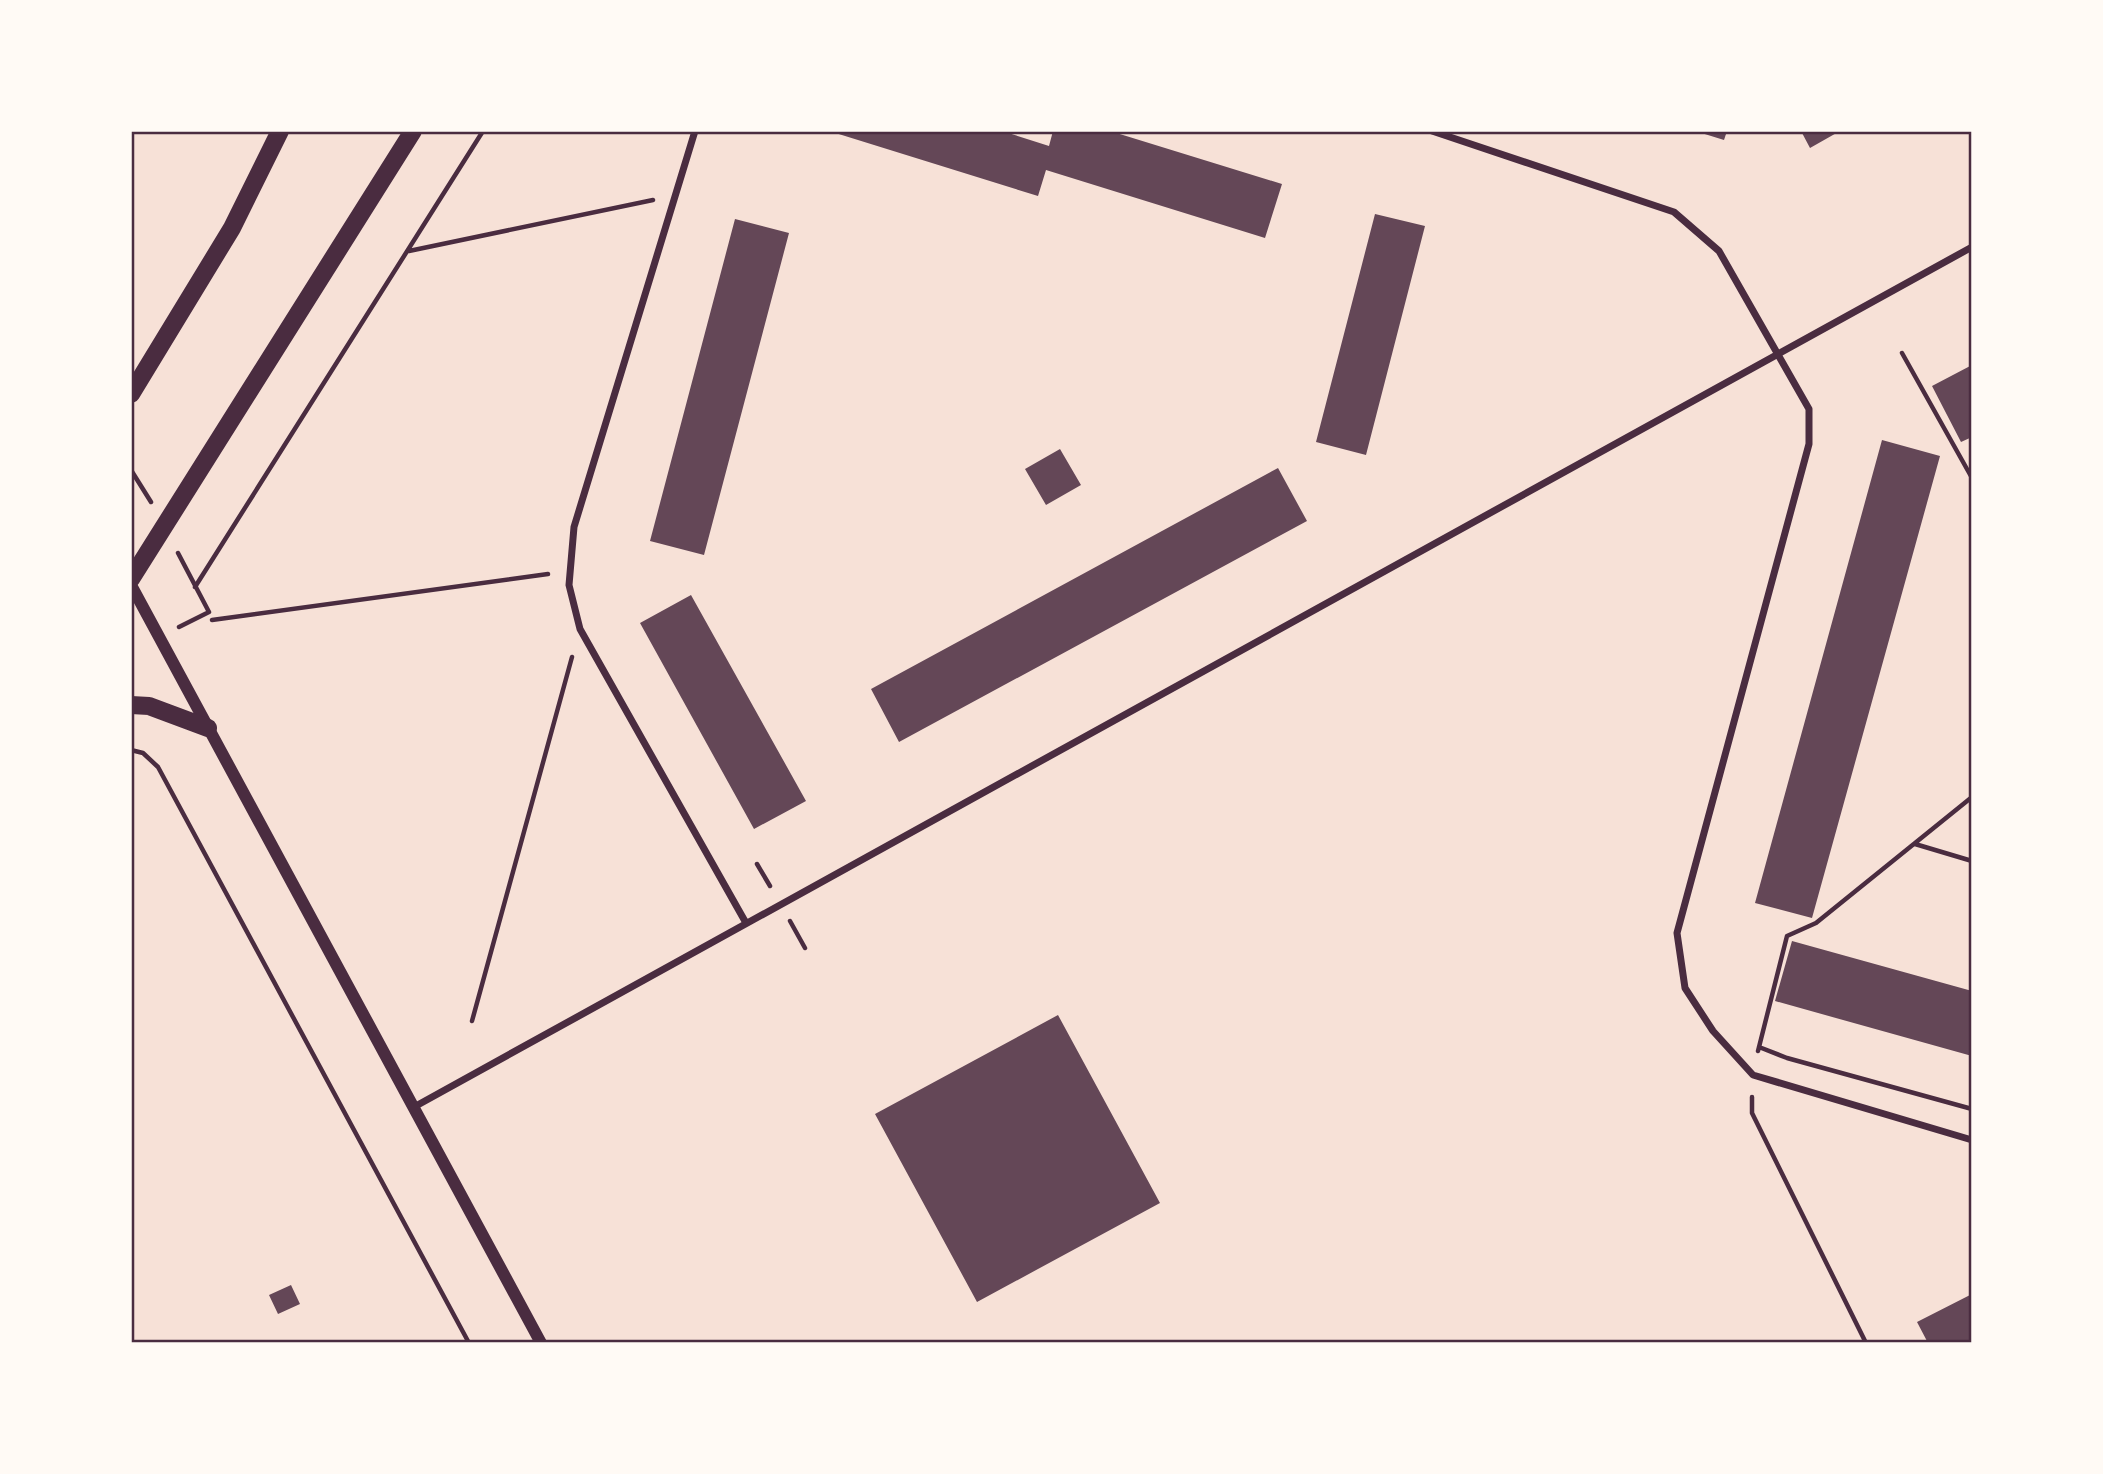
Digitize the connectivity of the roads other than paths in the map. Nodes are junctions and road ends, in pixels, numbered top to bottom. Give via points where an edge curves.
1 (280, 131) edge
2 (413, 131) edge
3 (695, 131) edge
4 (1432, 131) edge
5 (1972, 247) edge
6 (1778, 353) junction
7 (131, 394) edge
8 (131, 579) edge
9 (131, 585) edge
10 (131, 705) edge
11 (208, 728) junction
12 (747, 923) junction
13 (414, 1107) junction
14 (1972, 1140) edge
15 (541, 1343) edge

1 - 7 main road via 232,228
2 - 8 main road
3 - 12 street via 574,527 569,585 580,629
4 - 6 street via 1674,212 1719,251
5 - 6 street
6 - 12 street
6 - 14 street via 1809,410 1809,444 1677,933 1685,988 1713,1031 1753,1075
9 - 11 street
10 - 11 main road via 149,706
11 - 13 street
12 - 13 street
13 - 15 street

